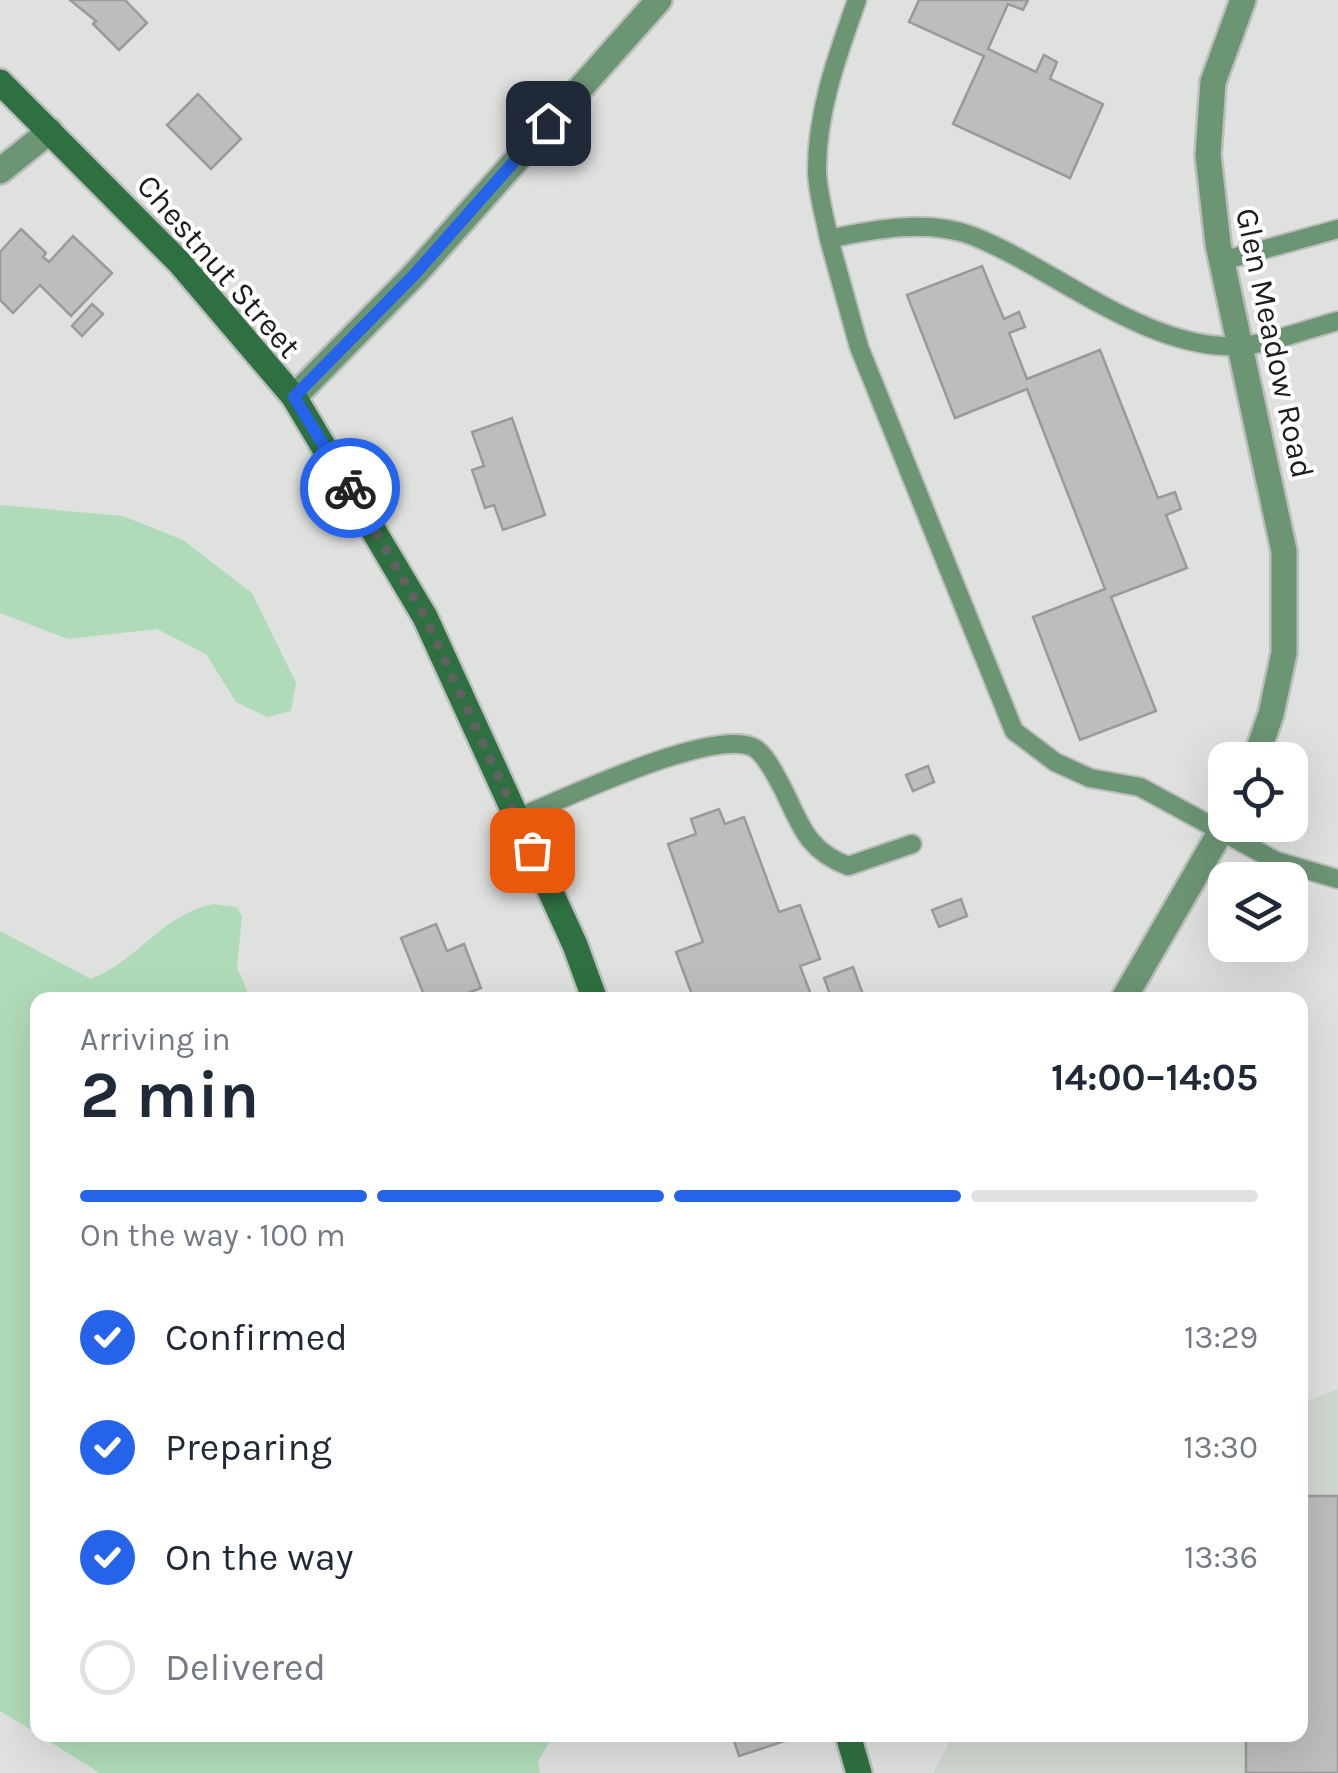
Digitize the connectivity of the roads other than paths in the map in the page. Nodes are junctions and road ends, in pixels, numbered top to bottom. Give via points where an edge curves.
1 (659, 0) edge
2 (857, 0) edge
3 (1243, 0) edge
4 (0, 82) edge
5 (50, 131) junction
6 (0, 171) edge
7 (1338, 229) edge
8 (829, 239) junction
9 (1222, 261) junction
10 (1338, 321) edge
11 (1240, 346) junction
12 (294, 397) junction
13 (1261, 742) edge
14 (517, 818) junction
15 (1208, 821) edge
16 (1215, 842) edge
17 (1247, 842) edge
18 (912, 844) dead end
19 (1338, 880) edge
20 (593, 992) edge
21 (1128, 992) edge
22 (850, 1742) edge
23 (859, 1773) edge

1 - 12 street via 414,275
2 - 8 lane via 822,119 817,171
3 - 9 street, Glen Meadow Road via 1213,82 1208,120
4 - 5 main road, Chestnut Street
5 - 6 street
5 - 12 main road, Chestnut Street via 179,262
7 - 9 lane
8 - 11 lane via 892,228 971,235 1120,315 1178,336
8 - 15 lane via 859,347 1014,731 1055,762 1090,778 1140,787
9 - 11 street, Glen Meadow Road
10 - 11 lane
11 - 13 street, Glen Meadow Road via 1281,528 1287,603 1277,694
12 - 14 main road, Chestnut Street via 425,617
14 - 18 lane via 694,747 738,742 756,749 770,766 813,848 832,860 848,866
14 - 20 main road, Chestnut Street
16 - 21 street
17 - 19 lane via 1292,868
22 - 23 main road

